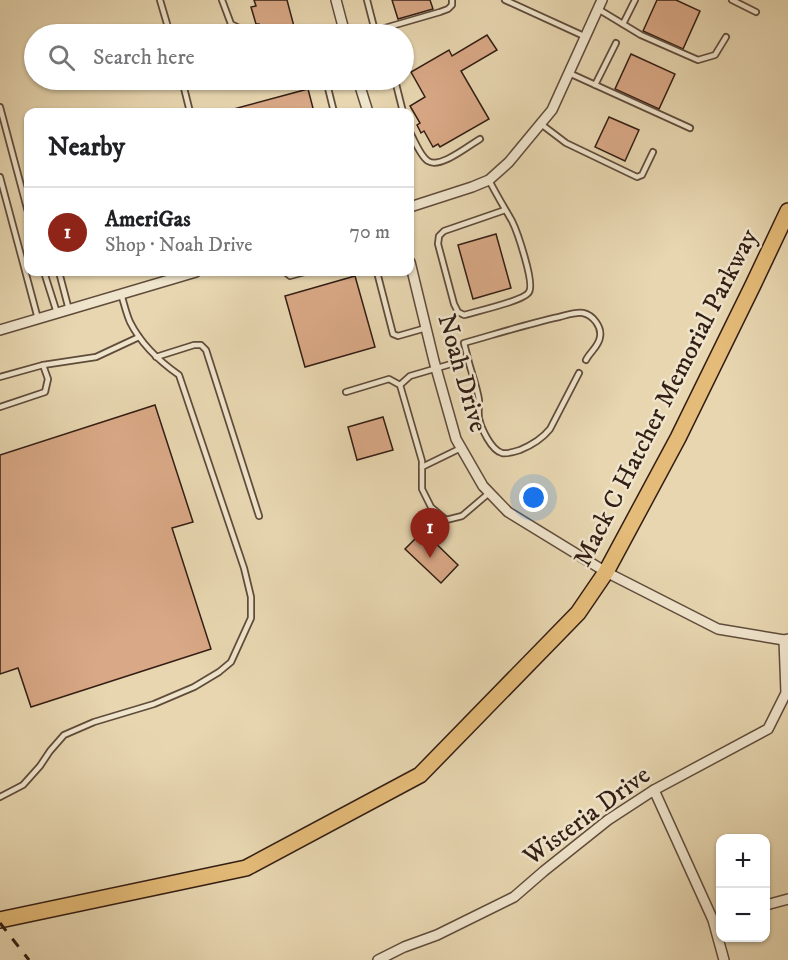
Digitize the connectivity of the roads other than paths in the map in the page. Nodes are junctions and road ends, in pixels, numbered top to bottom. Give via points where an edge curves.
1 (160, 0) edge
2 (222, 0) edge
3 (336, 0) edge
4 (367, 0) edge
5 (453, 0) edge
6 (506, 0) edge
7 (635, 0) edge
8 (732, 0) edge
9 (600, 4) edge
10 (756, 12) dead end
11 (167, 24) edge
12 (231, 24) edge
13 (342, 24) edge
14 (373, 24) edge
15 (399, 24) edge
16 (623, 24) junction
17 (586, 36) junction
18 (726, 37) dead end
19 (616, 43) dead end
20 (569, 73) junction
21 (595, 85) junction
22 (184, 90) edge
23 (328, 90) edge
24 (360, 90) edge
25 (398, 90) edge
26 (0, 106) edge
27 (189, 108) edge
28 (333, 108) edge
29 (365, 108) edge
30 (402, 108) edge
31 (541, 124) junction
32 (690, 128) dead end
33 (414, 139) edge
34 (480, 139) dead end
35 (653, 152) dead end
36 (0, 177) edge
37 (489, 180) junction
38 (24, 191) edge
39 (414, 206) edge
40 (505, 210) junction
41 (788, 211) edge
42 (24, 267) edge
43 (26, 276) edge
44 (45, 276) edge
45 (60, 276) edge
46 (182, 276) edge
47 (378, 276) edge
48 (413, 276) edge
49 (121, 294) junction
50 (69, 310) junction
51 (57, 313) junction
52 (38, 319) junction
53 (426, 327) junction
54 (0, 330) edge
55 (139, 337) junction
56 (156, 357) junction
57 (468, 359) junction
58 (585, 360) dead end
59 (43, 365) junction
60 (436, 368) junction
61 (579, 373) dead end
62 (0, 377) edge
63 (400, 385) junction
64 (346, 392) dead end
65 (0, 407) edge
66 (461, 448) junction
67 (422, 467) junction
68 (490, 493) junction
69 (259, 516) dead end
70 (606, 572) junction
71 (786, 639) edge
72 (654, 790) junction
73 (0, 797) edge
74 (788, 899) edge
75 (770, 904) edge
76 (716, 917) edge
77 (0, 920) edge
78 (721, 942) edge
79 (378, 960) edge
80 (724, 960) edge

1 - 11 lane
2 - 12 lane
3 - 13 street
4 - 14 lane
5 - 15 lane via 448,9
6 - 17 lane
7 - 16 lane
8 - 10 lane
9 - 16 lane
9 - 17 street
16 - 18 lane via 698,60 715,55
17 - 20 street
19 - 21 lane
20 - 21 lane
20 - 31 street
21 - 32 lane
22 - 27 lane
23 - 28 lane
24 - 29 street
25 - 30 lane
26 - 38 lane
31 - 35 lane via 566,143 637,177 642,175
31 - 37 street
33 - 34 lane via 425,159 438,163
36 - 42 lane
37 - 39 street
37 - 40 lane
40 - 40 lane via 521,244 530,291 524,297 464,315 454,304 439,236
41 - 70 main road, Mack C Hatcher Memorial Parkway via 678,438
43 - 52 lane
44 - 51 lane
45 - 50 lane
46 - 49 street
47 - 53 lane via 393,334
48 - 53 street, Noah Drive
49 - 50 street
49 - 55 lane via 129,321
50 - 51 street
51 - 52 street
52 - 54 street
53 - 60 street, Noah Drive
55 - 56 lane
55 - 59 lane via 96,357
56 - 69 lane via 194,345 206,350
56 - 73 lane via 179,375 244,568 251,618 231,662 219,672 154,704 64,735 23,785
57 - 58 lane via 464,343 577,313 593,318 601,335
57 - 60 lane
57 - 61 lane via 482,429 503,453 526,447 544,436
59 - 62 lane
59 - 65 lane via 48,379 45,392
60 - 63 lane via 410,376
60 - 66 street, Noah Drive
63 - 64 lane via 390,379
63 - 67 lane
66 - 67 lane
66 - 68 street, Noah Drive
67 - 68 lane via 422,489 431,507 446,520 462,516
68 - 70 street, Noah Drive via 508,512
70 - 71 street, Noah Drive via 718,629
70 - 77 main road, Mack C Hatcher Memorial Parkway via 578,613 420,775 246,868
71 - 72 street, Wisteria Drive via 786,693 768,729
72 - 76 street
72 - 79 street, Wisteria Drive via 608,820 514,897
74 - 75 street
78 - 80 street

